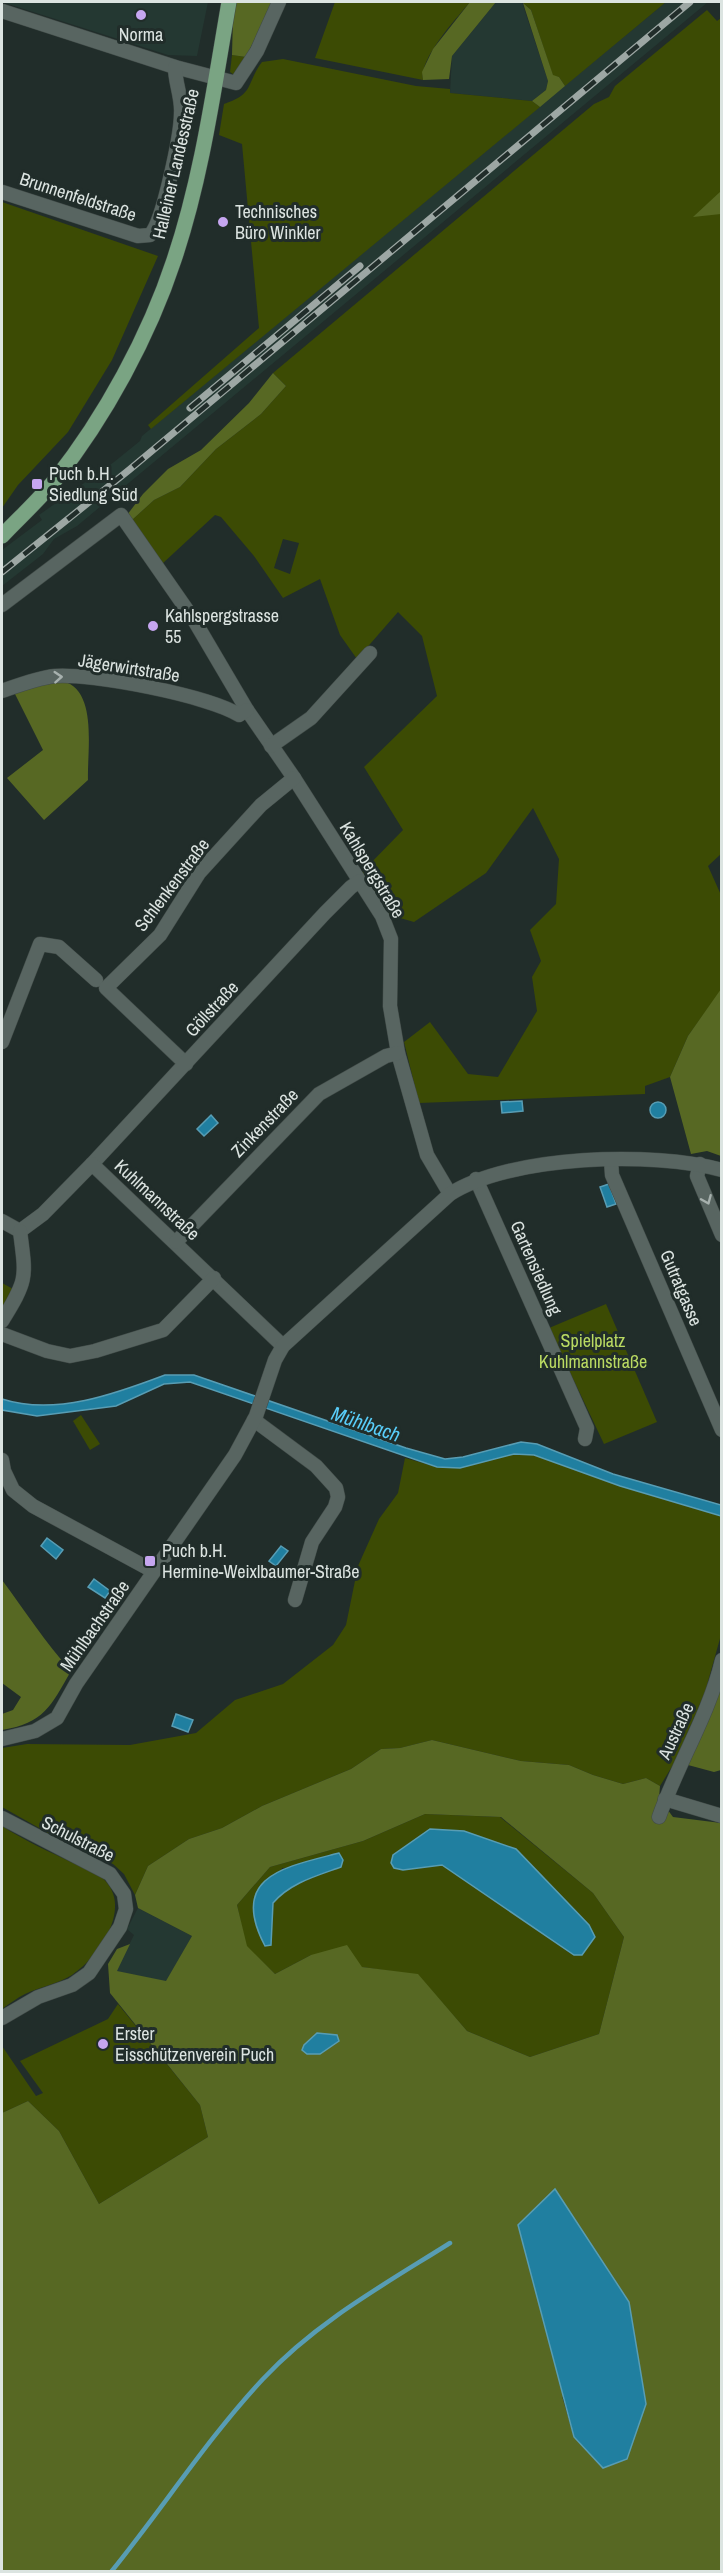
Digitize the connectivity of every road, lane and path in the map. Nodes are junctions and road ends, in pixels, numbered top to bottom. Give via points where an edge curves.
1 (229, 2) edge
2 (279, 2) edge
3 (2, 11) edge
4 (175, 67) junction
5 (216, 78) junction
6 (2, 192) edge
7 (2, 536) edge
8 (2, 605) edge
9 (370, 653) dead end
10 (2, 691) edge
11 (247, 710) junction
12 (271, 746) junction
13 (294, 778) junction
14 (360, 881) junction
15 (96, 980) dead end
16 (2, 1042) edge
17 (398, 1053) junction
18 (186, 1064) junction
19 (612, 1160) junction
20 (92, 1164) junction
21 (700, 1164) junction
22 (722, 1170) edge
23 (476, 1179) junction
24 (450, 1194) junction
25 (2, 1221) edge
26 (20, 1230) junction
27 (722, 1235) edge
28 (176, 1242) junction
29 (214, 1278) junction
30 (2, 1320) edge
31 (2, 1334) edge
32 (284, 1346) junction
33 (255, 1418) junction
34 (722, 1430) edge
35 (585, 1438) dead end
36 (2, 1460) edge
37 (153, 1571) junction
38 (295, 1600) dead end
39 (722, 1660) edge
40 (2, 1739) edge
41 (665, 1799) junction
42 (722, 1816) edge
43 (659, 1817) dead end
44 (2, 1818) edge
45 (2, 2018) edge

1 - 5 main road, Halleiner Landesstraße
2 - 5 street via 240,79 236,83
3 - 4 street
4 - 5 street
4 - 6 street, Brunnenfeldstraße via 181,119 170,174 150,235 138,236
5 - 7 main road, Halleiner Landesstraße via 180,243 145,334 55,480
8 - 11 street, Kahlspergstraße via 121,515 194,620
9 - 12 street via 312,718
10 -> 11 street, Jägerwirtstraße via 56,676 90,677 208,700 239,715
11 - 12 street, Kahlspergstraße
12 - 13 street, Kahlspergstraße
13 - 14 street, Kahlspergstraße
13 - 18 street, Schlenkenstraße via 261,805 199,873 160,935 106,988
14 - 17 street, Kahlspergstraße via 391,939 390,1006
14 - 18 street, Göllstraße
15 - 16 street via 58,947 40,944
17 - 24 street, Kahlspergstraße via 427,1155
17 - 28 street, Zinkenstraße via 319,1094
18 - 20 street, Göllstraße
19 - 21 street
19 - 23 street via 544,1163
19 - 34 street, Gutratgasse via 612,1175
20 - 26 street, Kuhlmannstraße via 43,1214
20 - 28 street, Kuhlmannstraße
21 - 22 street
21 -> 27 street via 697,1176
23 - 24 street
23 - 35 street, Gartensiedlung via 587,1428
24 - 32 street
25 - 26 street
26 - 30 street via 24,1281
28 - 29 street, Kuhlmannstraße
29 - 31 street via 163,1330 96,1351 70,1356 47,1352
29 - 32 street, Kuhlmannstraße
32 - 33 street via 275,1360
33 - 37 street, Mühlbachstraße via 235,1455
33 - 38 street via 316,1466 336,1488 338,1497 312,1542
36 - 37 street via 13,1490 33,1506
37 - 40 street, Mühlbachstraße via 57,1718 35,1731
39 - 41 street, Austraße via 710,1700
41 - 42 street
41 - 43 street, Austraße
44 - 45 street, Schulstraße via 110,1874 124,1894 126,1909 120,1927 89,1973 72,1986 38,1997

